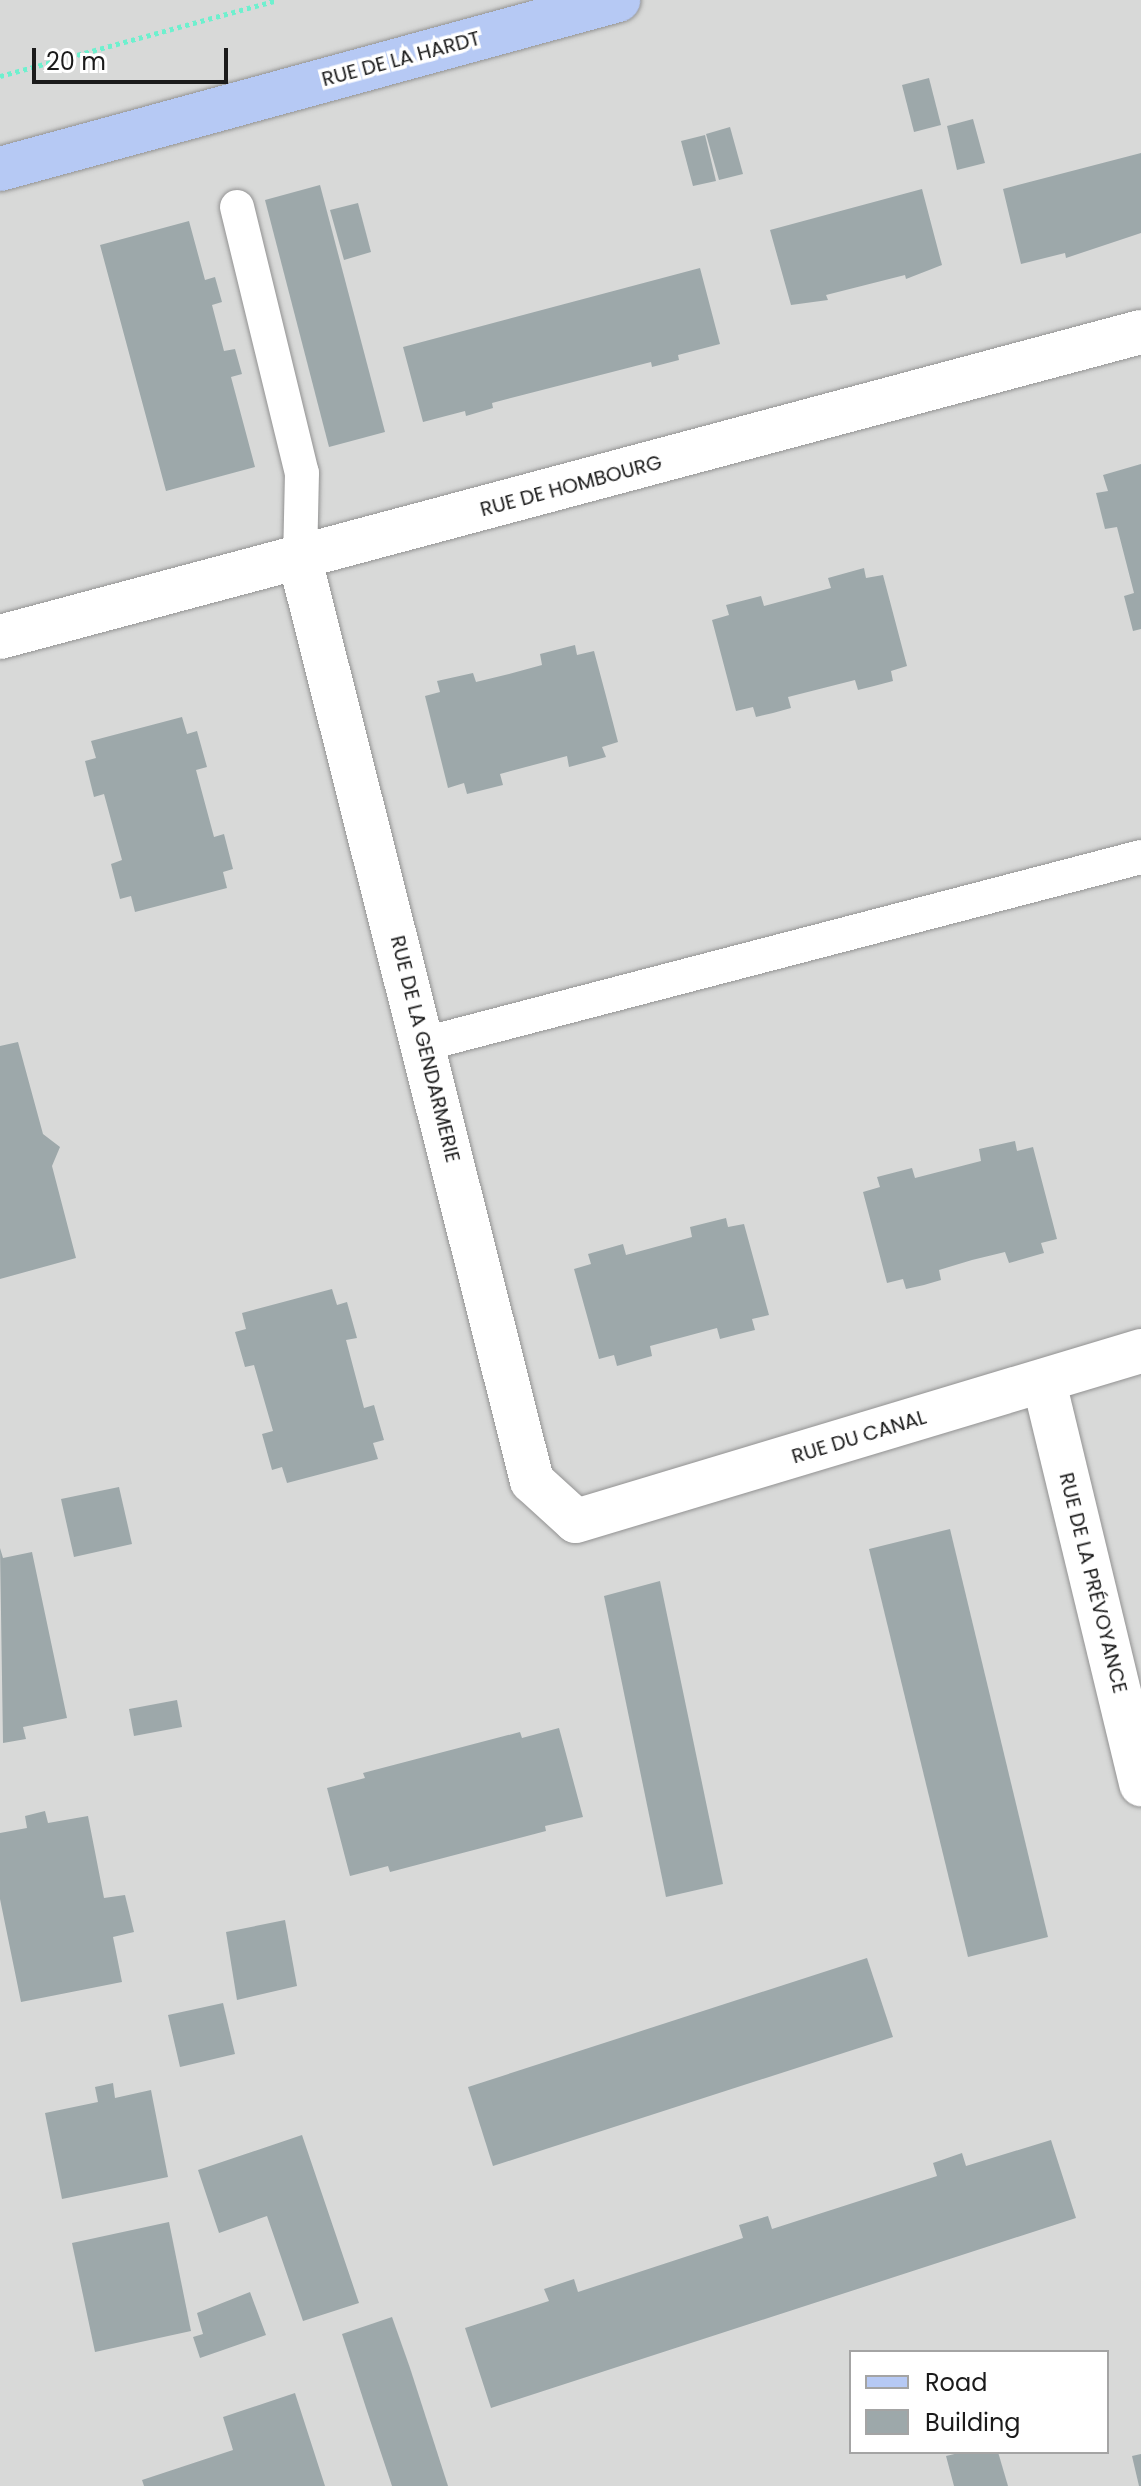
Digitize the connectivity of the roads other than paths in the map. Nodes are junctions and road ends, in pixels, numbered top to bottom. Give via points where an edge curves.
1 (618, 0) edge
2 (0, 169) edge
3 (237, 207) dead end
4 (1141, 332) edge
5 (300, 560) junction
6 (0, 637) edge
7 (1141, 857) edge
8 (424, 1044) junction
9 (1141, 1351) edge
10 (1044, 1382) junction
11 (576, 1521) joint
12 (1141, 1784) edge

1 - 2 main road, RUE DE LA HARDT
3 - 5 lane via 302,473
4 - 5 street, RUE DE HOMBOURG
5 - 6 street, RUE DE HOMBOURG
5 - 8 street, RUE DE LA GENDARMERIE
7 - 8 lane
8 - 11 street, RUE DE LA GENDARMERIE via 532,1481
9 - 10 street, RUE DU CANAL
10 - 11 street, RUE DU CANAL
10 - 12 street, RUE DE LA PRÉVOYANCE

